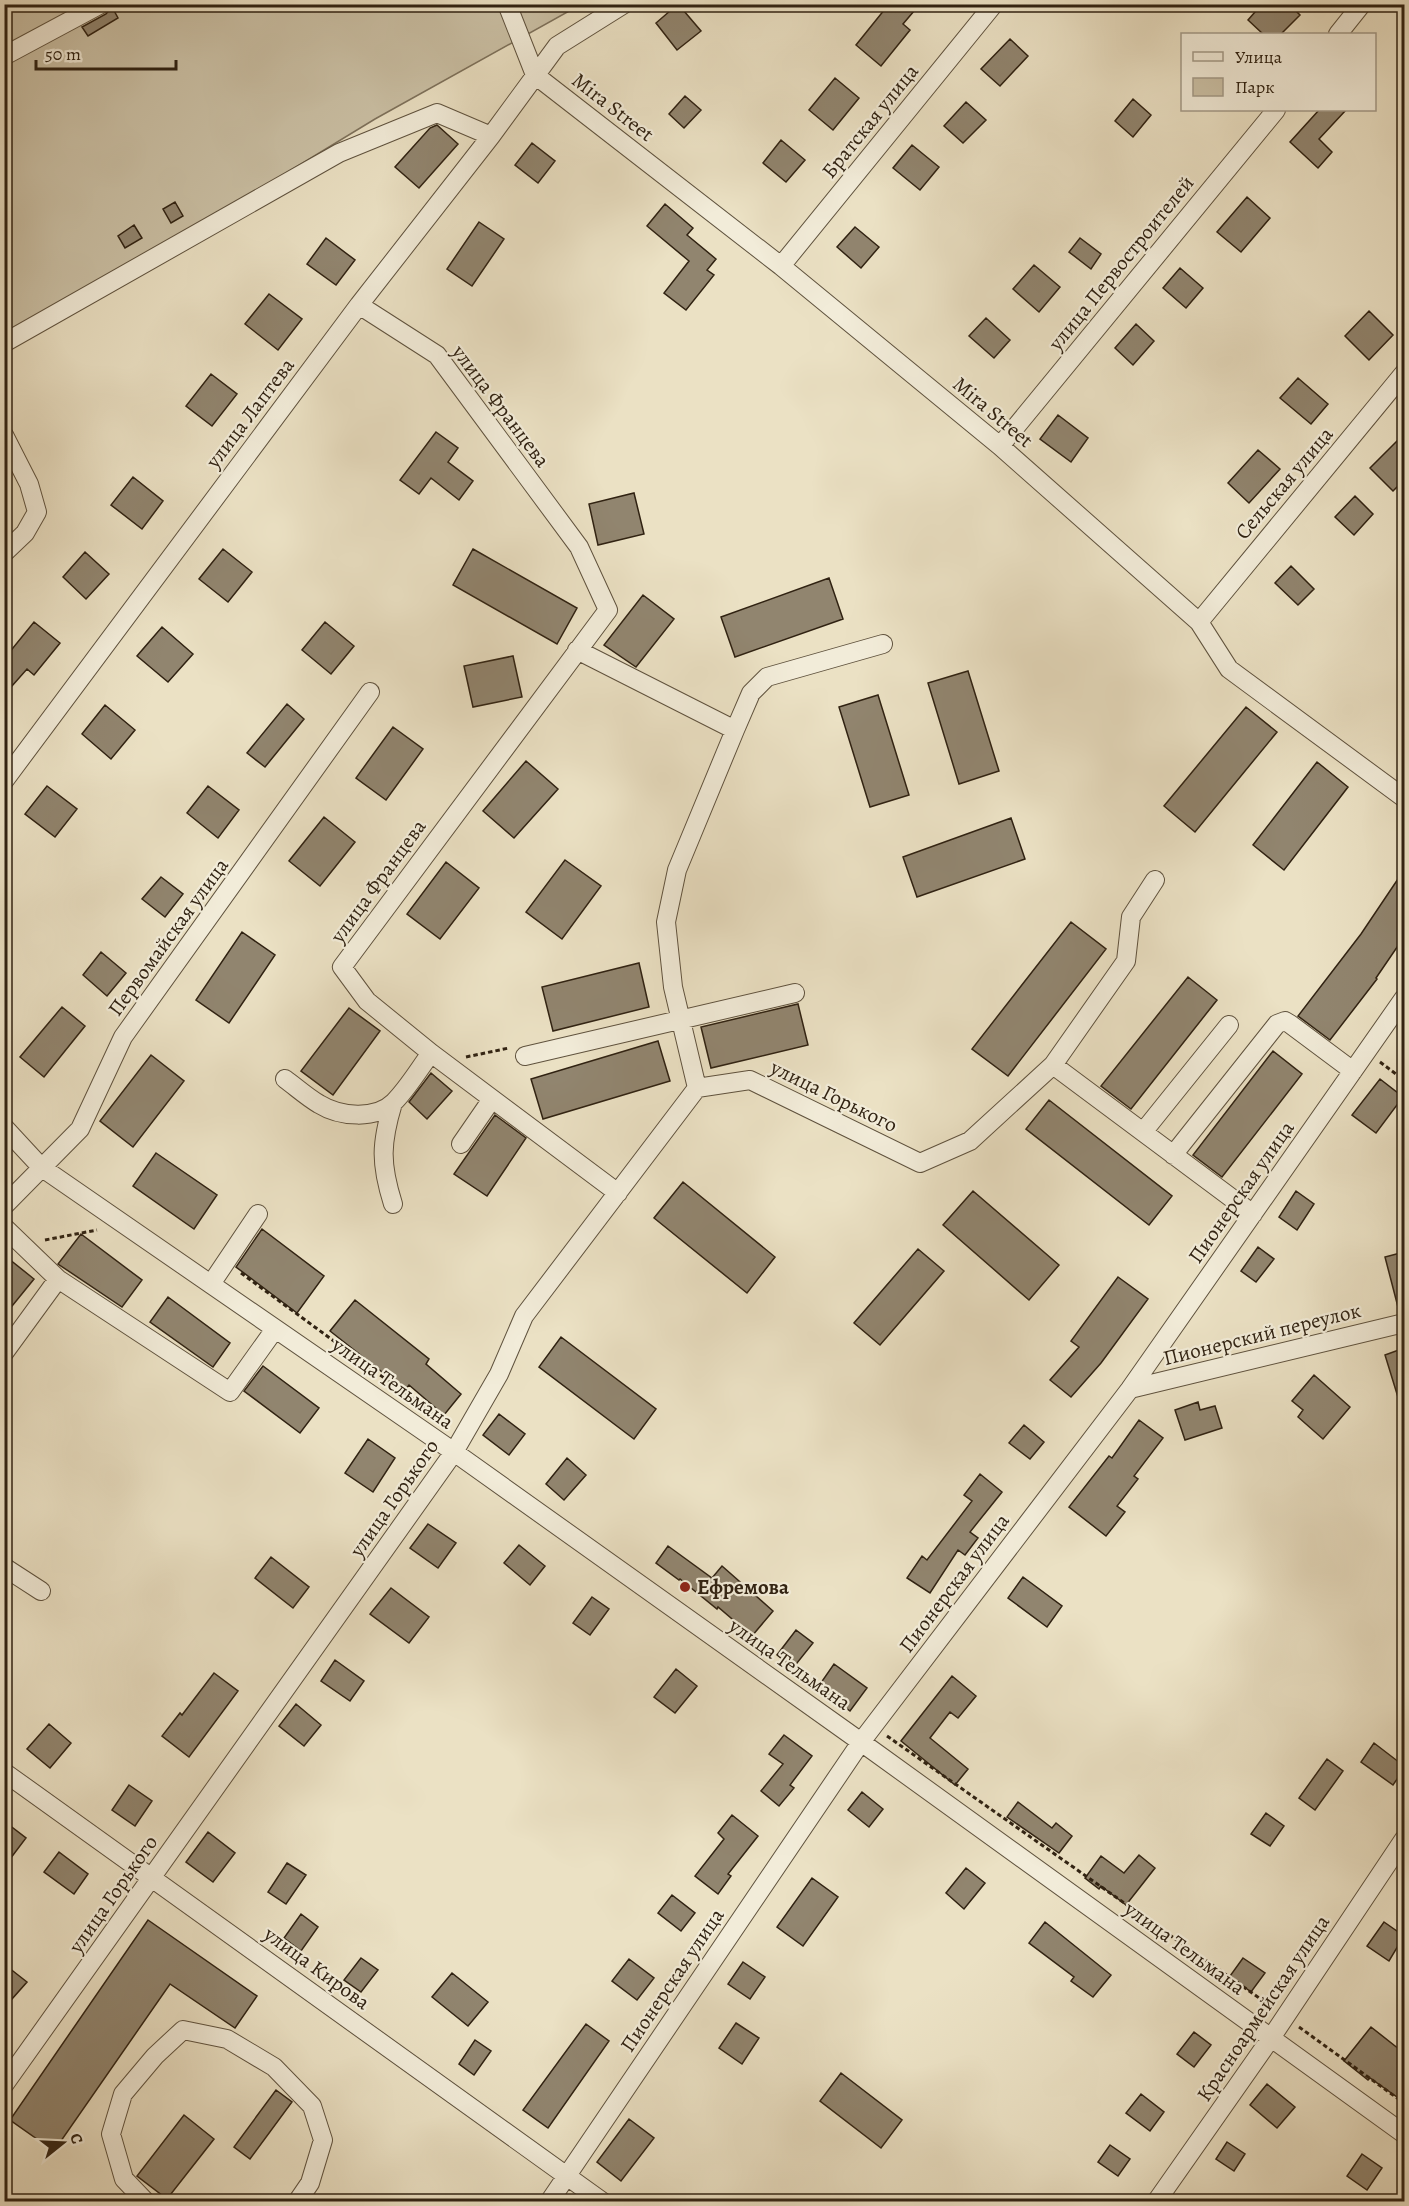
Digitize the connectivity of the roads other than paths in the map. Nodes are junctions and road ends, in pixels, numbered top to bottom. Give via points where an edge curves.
1 (101, 4) edge
2 (507, 4) edge
3 (624, 4) edge
4 (994, 4) edge
5 (1362, 4) edge
6 (1339, 33) edge
7 (4, 56) edge
8 (535, 75) junction
9 (1275, 111) edge
10 (491, 136) junction
11 (781, 266) junction
12 (359, 305) junction
13 (4, 342) edge
14 (1404, 373) edge
15 (4, 435) edge
16 (1000, 446) junction
17 (4, 553) edge
18 (1199, 622) junction
19 (882, 644) dead end
20 (577, 650) junction
21 (370, 692) dead end
22 (735, 730) junction
23 (4, 781) edge
24 (1404, 798) edge
25 (1155, 880) dead end
26 (795, 993) dead end
27 (1404, 998) edge
28 (681, 1021) junction
29 (1229, 1025) dead end
30 (525, 1056) road end
31 (437, 1058) junction
32 (1053, 1065) junction
33 (1353, 1071) junction
34 (285, 1079) dead end
35 (697, 1088) junction
36 (492, 1099) junction
37 (393, 1103) junction
38 (4, 1127) edge
39 (1143, 1132) junction
40 (460, 1144) dead end
41 (1173, 1155) junction
42 (41, 1167) junction
43 (618, 1193) junction
44 (393, 1204) dead end
45 (4, 1206) edge
46 (258, 1214) dead end
47 (1253, 1214) junction
48 (4, 1227) edge
49 (58, 1279) junction
50 (211, 1284) junction
51 (1404, 1323) edge
52 (275, 1329) junction
53 (4, 1353) edge
54 (1130, 1389) junction
55 (454, 1452) junction
56 (4, 1567) edge
57 (41, 1591) dead end
58 (861, 1742) junction
59 (4, 1772) edge
60 (1404, 1839) edge
61 (152, 1878) junction
62 (1271, 2038) junction
63 (4, 2085) edge
64 (1404, 2134) edge
65 (567, 2176) junction
66 (146, 2202) edge
67 (297, 2202) edge
68 (549, 2202) edge
69 (603, 2202) edge
70 (1156, 2202) edge

1 - 7 street
2 - 8 street
3 - 8 street, улица Лаптева via 557,46
4 - 11 street, Братская улица
5 - 6 street
8 - 10 street, улица Лаптева
8 - 11 street, Mira Street
9 - 16 street, улица Первостроителей
10 - 12 street, улица Лаптева
10 - 13 street via 437,113 380,135 339,153
11 - 16 street, Mira Street
12 - 20 street, улица Францева via 437,356 579,547 608,610
12 - 23 street, улица Лаптева
14 - 18 street, Сельская улица
15 - 17 street via 29,484 37,512 25,532
16 - 18 street, Mira Street
18 - 24 street, Mira Street via 1229,669
19 - 22 street via 767,677 751,693
20 - 22 street
20 - 31 street, улица Францева via 342,967 367,1001
21 - 42 street, Первомайская улица via 123,1037 80,1128
22 - 28 street via 677,870 666,922
25 - 32 street, улица Горького via 1131,917 1126,961
26 - 28 street
27 - 33 street, Пионерская улица
28 - 30 street
28 - 35 street
29 - 39 street
31 - 36 street, улица Францева
31 - 37 street
32 - 35 street, улица Горького via 970,1141 920,1162 750,1080
32 - 39 street
33 - 41 street via 1290,1024 1277,1024
33 - 47 street, Пионерская улица
34 - 37 street via 334,1111 376,1112
35 - 43 street, улица Горького
36 - 40 street
36 - 43 street, улица Францева
37 - 44 street via 384,1133 382,1159
38 - 42 street, улица Тельмана
39 - 41 street
41 - 47 street
42 - 45 street, Первомайская улица
42 - 50 street, улица Тельмана
43 - 55 street, улица Горького via 524,1316 499,1374
46 - 50 street
47 - 54 street, Пионерская улица
48 - 49 street
49 - 52 street via 230,1392
49 - 53 street
50 - 52 street, улица Тельмана
51 - 54 street, Пионерский переулок
52 - 55 street, улица Тельмана
54 - 58 street, Пионерская улица
55 - 58 street, улица Тельмана
55 - 61 street, улица Горького
56 - 57 street
58 - 62 street, улица Тельмана
58 - 65 street, Пионерская улица
59 - 61 street, улица Кирова
60 - 62 street, Красноармейская улица
61 - 63 street, улица Горького
61 - 65 street, улица Кирова
62 - 64 street, улица Тельмана
62 - 70 street, Красноармейская улица
65 - 68 street, Пионерская улица
65 - 69 street, улица Кирова
66 - 67 street via 124,2180 111,2134 123,2094 183,2030 227,2039 246,2050 274,2067 312,2106 323,2140 310,2182

